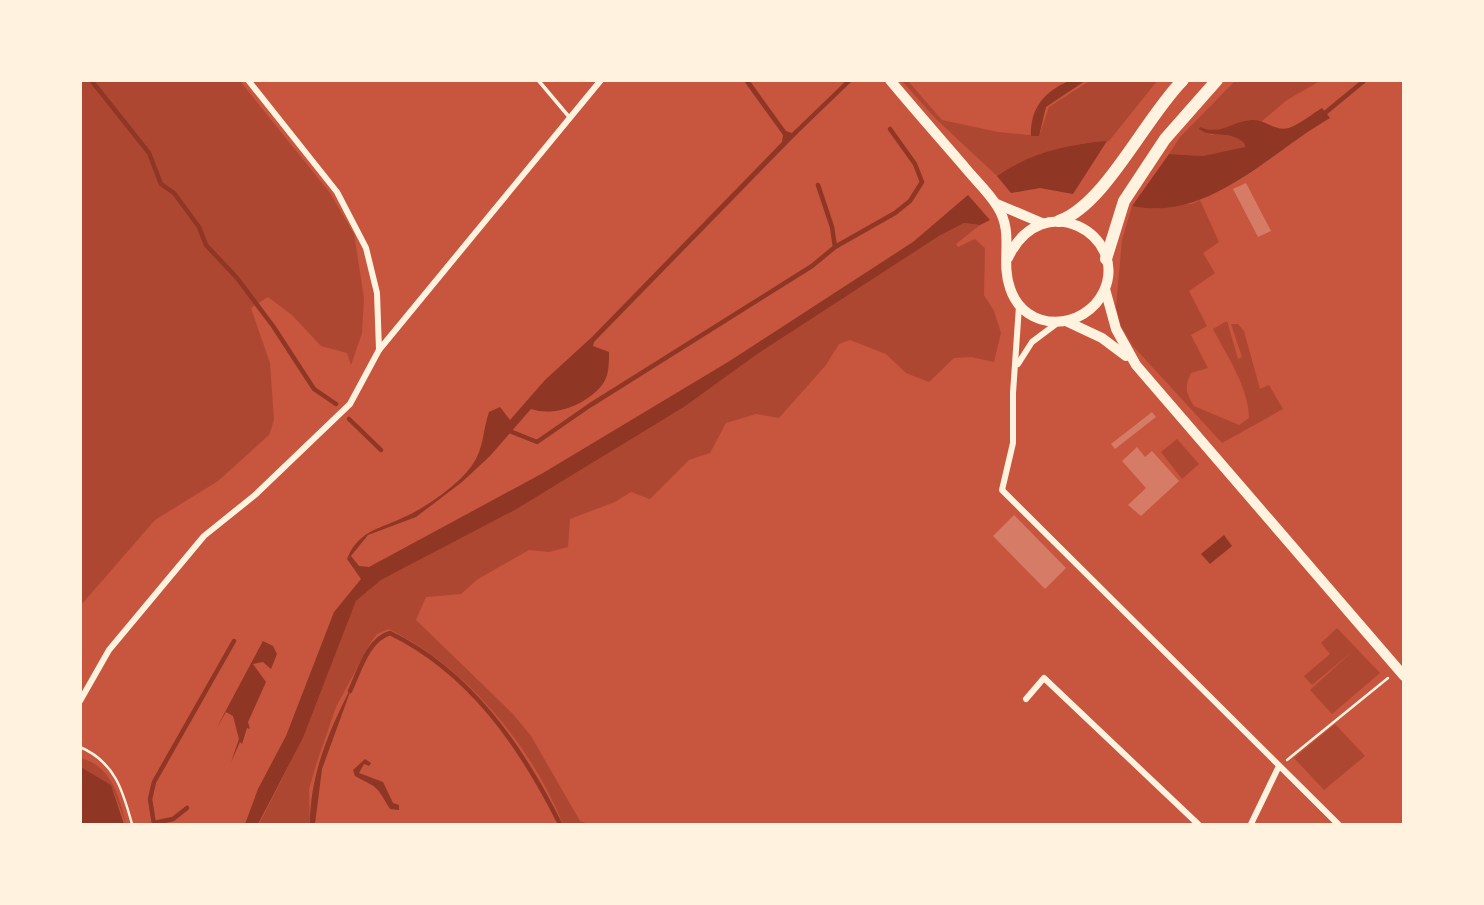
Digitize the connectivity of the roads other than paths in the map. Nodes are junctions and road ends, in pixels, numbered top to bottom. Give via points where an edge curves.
1 (248, 80) edge
2 (538, 80) edge
3 (601, 80) edge
4 (890, 80) edge
5 (1183, 80) edge
6 (1217, 80) edge
7 (570, 118) junction
8 (996, 205) junction
9 (1059, 221) junction
10 (1042, 223) junction
11 (1008, 258) junction
12 (1106, 259) junction
13 (1105, 289) junction
14 (1019, 305) junction
15 (1062, 323) junction
16 (379, 350) junction
17 (1136, 365) junction
18 (1015, 373) junction
19 (1401, 673) edge
20 (1026, 699) dead end
21 (80, 701) edge
22 (1279, 766) junction
23 (1198, 824) edge
24 (1251, 824) edge
25 (1338, 824) edge

1 - 16 street via 337,192 366,248 377,293
2 - 7 lane
3 - 7 street
4 - 8 main road
5 - 9 highway via 1097,194 1075,214
6 - 12 highway via 1165,139 1128,194
7 - 16 street
8 - 10 main road
8 - 11 main road via 1008,233
9 - 10 main road
9 - 12 main road via 1089,232
10 - 11 main road via 1027,230
11 - 14 main road via 1006,275
12 - 13 main road
13 - 15 main road via 1095,306
13 - 17 main road via 1116,329
14 - 15 main road via 1031,315
14 - 18 street
15 - 17 main road via 1102,338
15 - 18 street via 1032,342
16 - 21 street via 350,404 264,487 204,536 109,650
17 - 19 main road
18 - 22 street via 1013,443 1002,490
20 - 23 street via 1044,678
22 - 24 street
22 - 25 street

